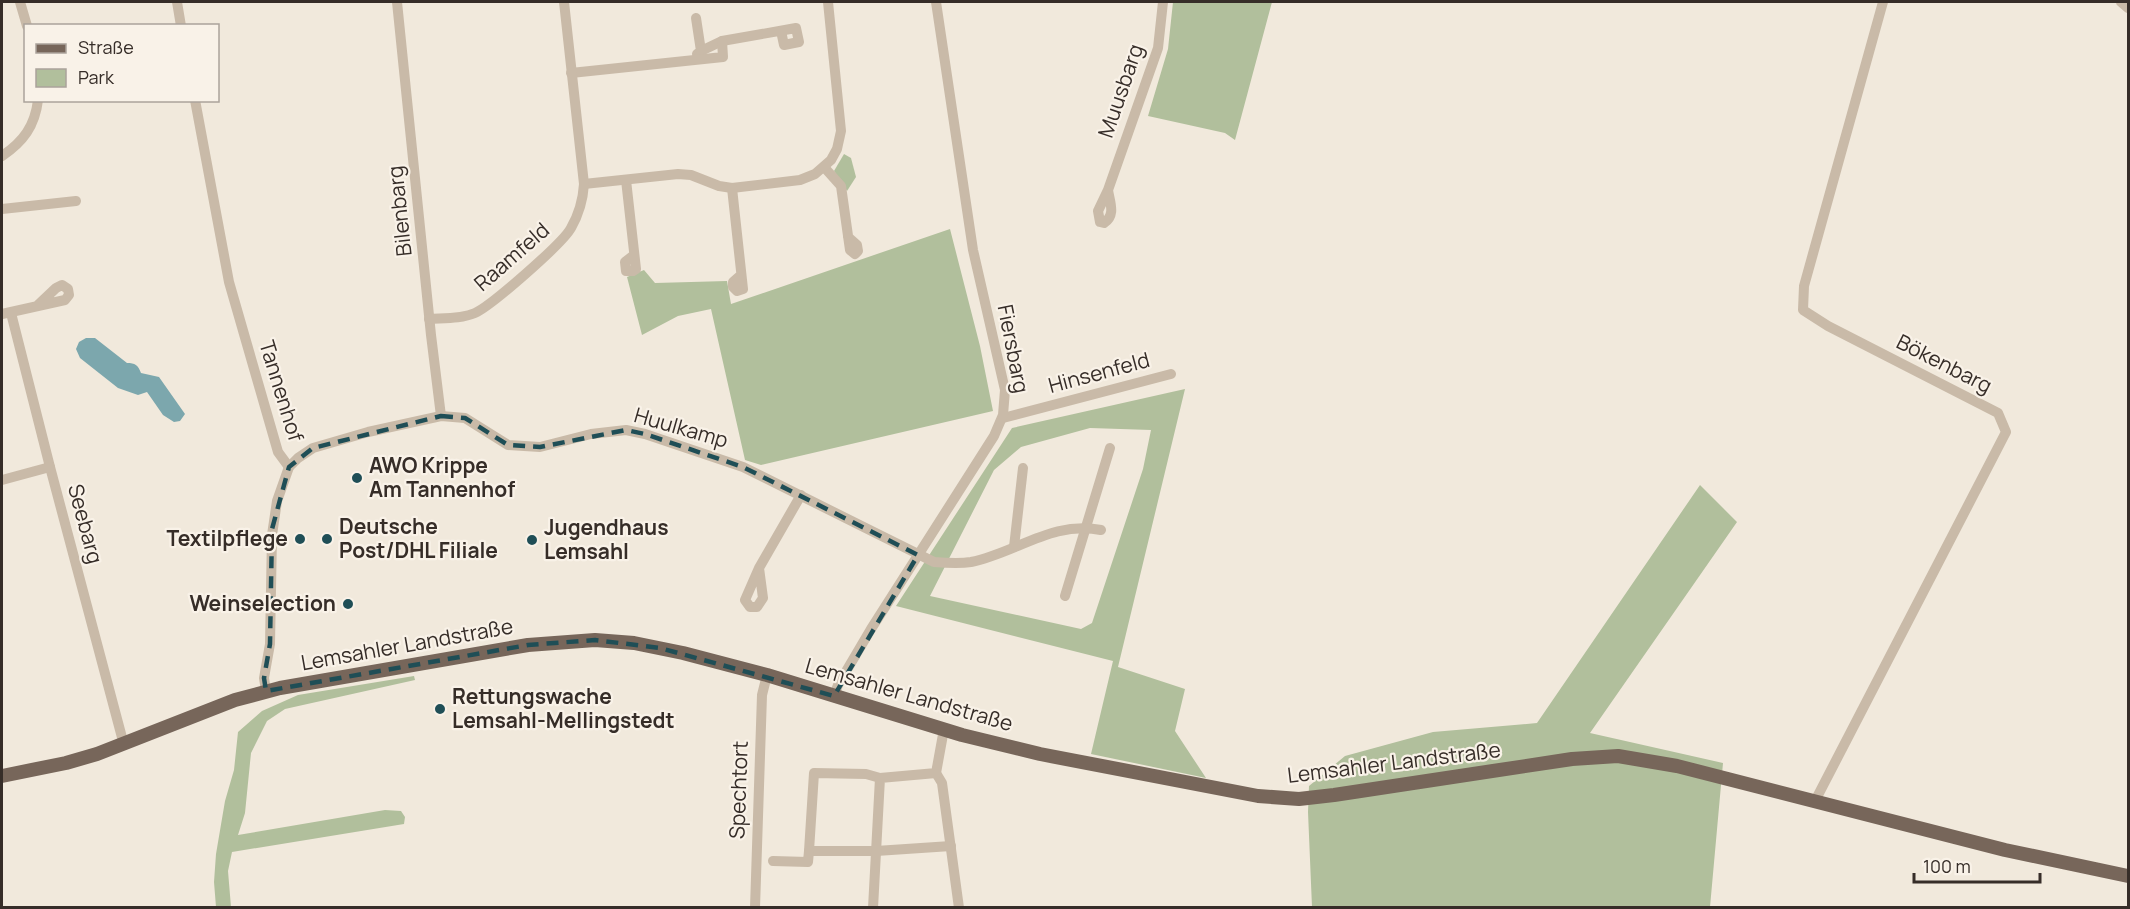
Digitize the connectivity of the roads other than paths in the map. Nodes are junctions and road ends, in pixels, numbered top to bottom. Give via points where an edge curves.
1 (20, 2) edge
2 (177, 2) edge
3 (397, 2) edge
4 (564, 2) edge
5 (828, 2) edge
6 (936, 2) edge
7 (1163, 2) edge
8 (1883, 2) edge
9 (2121, 2) edge
10 (2128, 8) edge
11 (696, 18) dead end
12 (26, 24) edge
13 (181, 24) edge
14 (781, 31) dead end
15 (697, 55) junction
16 (571, 73) junction
17 (38, 102) edge
18 (195, 102) edge
19 (2, 156) edge
20 (824, 167) junction
21 (626, 180) junction
22 (584, 184) junction
23 (732, 188) junction
24 (1108, 190) dead end
25 (76, 201) dead end
26 (2, 209) edge
27 (848, 237) dead end
28 (634, 255) dead end
29 (741, 275) dead end
30 (37, 306) dead end
31 (6, 314) edge
32 (429, 319) junction
33 (1171, 374) dead end
34 (441, 416) junction
35 (1002, 418) junction
36 (1110, 448) dead end
37 (50, 467) junction
38 (289, 467) junction
39 (1023, 468) dead end
40 (2, 480) edge
41 (801, 495) junction
42 (1086, 527) junction
43 (1101, 531) dead end
44 (1014, 547) junction
45 (918, 555) junction
46 (759, 568) dead end
47 (1065, 596) dead end
48 (767, 675) junction
49 (266, 691) junction
50 (834, 696) junction
51 (944, 729) junction
52 (124, 745) junction
53 (936, 773) junction
54 (2, 776) edge
55 (880, 778) junction
56 (1815, 801) junction
57 (951, 846) junction
58 (809, 850) junction
59 (876, 851) junction
60 (773, 861) dead end
61 (2128, 876) edge
62 (755, 908) edge
63 (873, 908) edge
64 (959, 908) edge

1 - 12 street
2 - 13 street
3 - 32 street, Bilenbarg
4 - 16 street, Raamfeld
5 - 20 street via 841,131 837,149
6 - 35 street, Fiersbarg via 973,250 1002,376
7 - 24 street, Muusbarg via 1158,48
8 - 56 street, Bökenbarg via 1804,286 1803,310 1998,413 2006,432
9 - 10 street
11 - 15 street
14 - 15 street via 722,40 723,57
15 - 16 street
16 - 22 street, Raamfeld
17 - 19 street via 36,117 25,137
18 - 38 street, Tannenhof via 229,282 278,452
20 - 23 street via 800,180
20 - 27 street via 841,186
21 - 22 street
21 - 23 street via 685,174
21 - 28 street
22 - 32 street, Raamfeld via 578,214 559,244 480,310 464,316
23 - 29 street
25 - 26 street
30 - 31 street
31 - 37 street, Seebarg
32 - 34 street, Bilenbarg
33 - 35 street, Hinsenfeld
34 - 38 street, Huulkamp via 313,448
34 - 41 street, Huulkamp via 465,418 508,445 540,447 626,430 645,434 737,464
35 - 45 street, Fiersbarg
36 - 42 street
37 - 40 street
37 - 52 street, Seebarg
38 - 49 street, Tannenhof via 272,529
39 - 44 street
41 - 45 street, Huulkamp
41 - 46 street
42 - 43 street
42 - 44 street, Huulkamp via 1063,530
42 - 47 street
44 - 45 street, Huulkamp via 969,562 934,562
45 - 50 street, Fiersbarg
48 - 49 main road, Lemsahler Landstraße via 660,648 575,640
48 - 50 main road, Lemsahler Landstraße
48 - 62 street, Spechtort via 762,695
49 - 52 main road, Lemsahler Landstraße
50 - 51 main road, Lemsahler Landstraße
51 - 53 street
51 - 56 main road, Lemsahler Landstraße via 1041,754 1279,799 1618,756 1677,766
52 - 54 main road, Lemsahler Landstraße via 66,763
53 - 55 street
53 - 57 street via 942,783
55 - 58 street via 814,773
55 - 59 street
56 - 61 main road, Lemsahler Landstraße via 2005,850
57 - 59 street
57 - 64 street
58 - 59 street
58 - 60 street via 808,862
59 - 63 street

